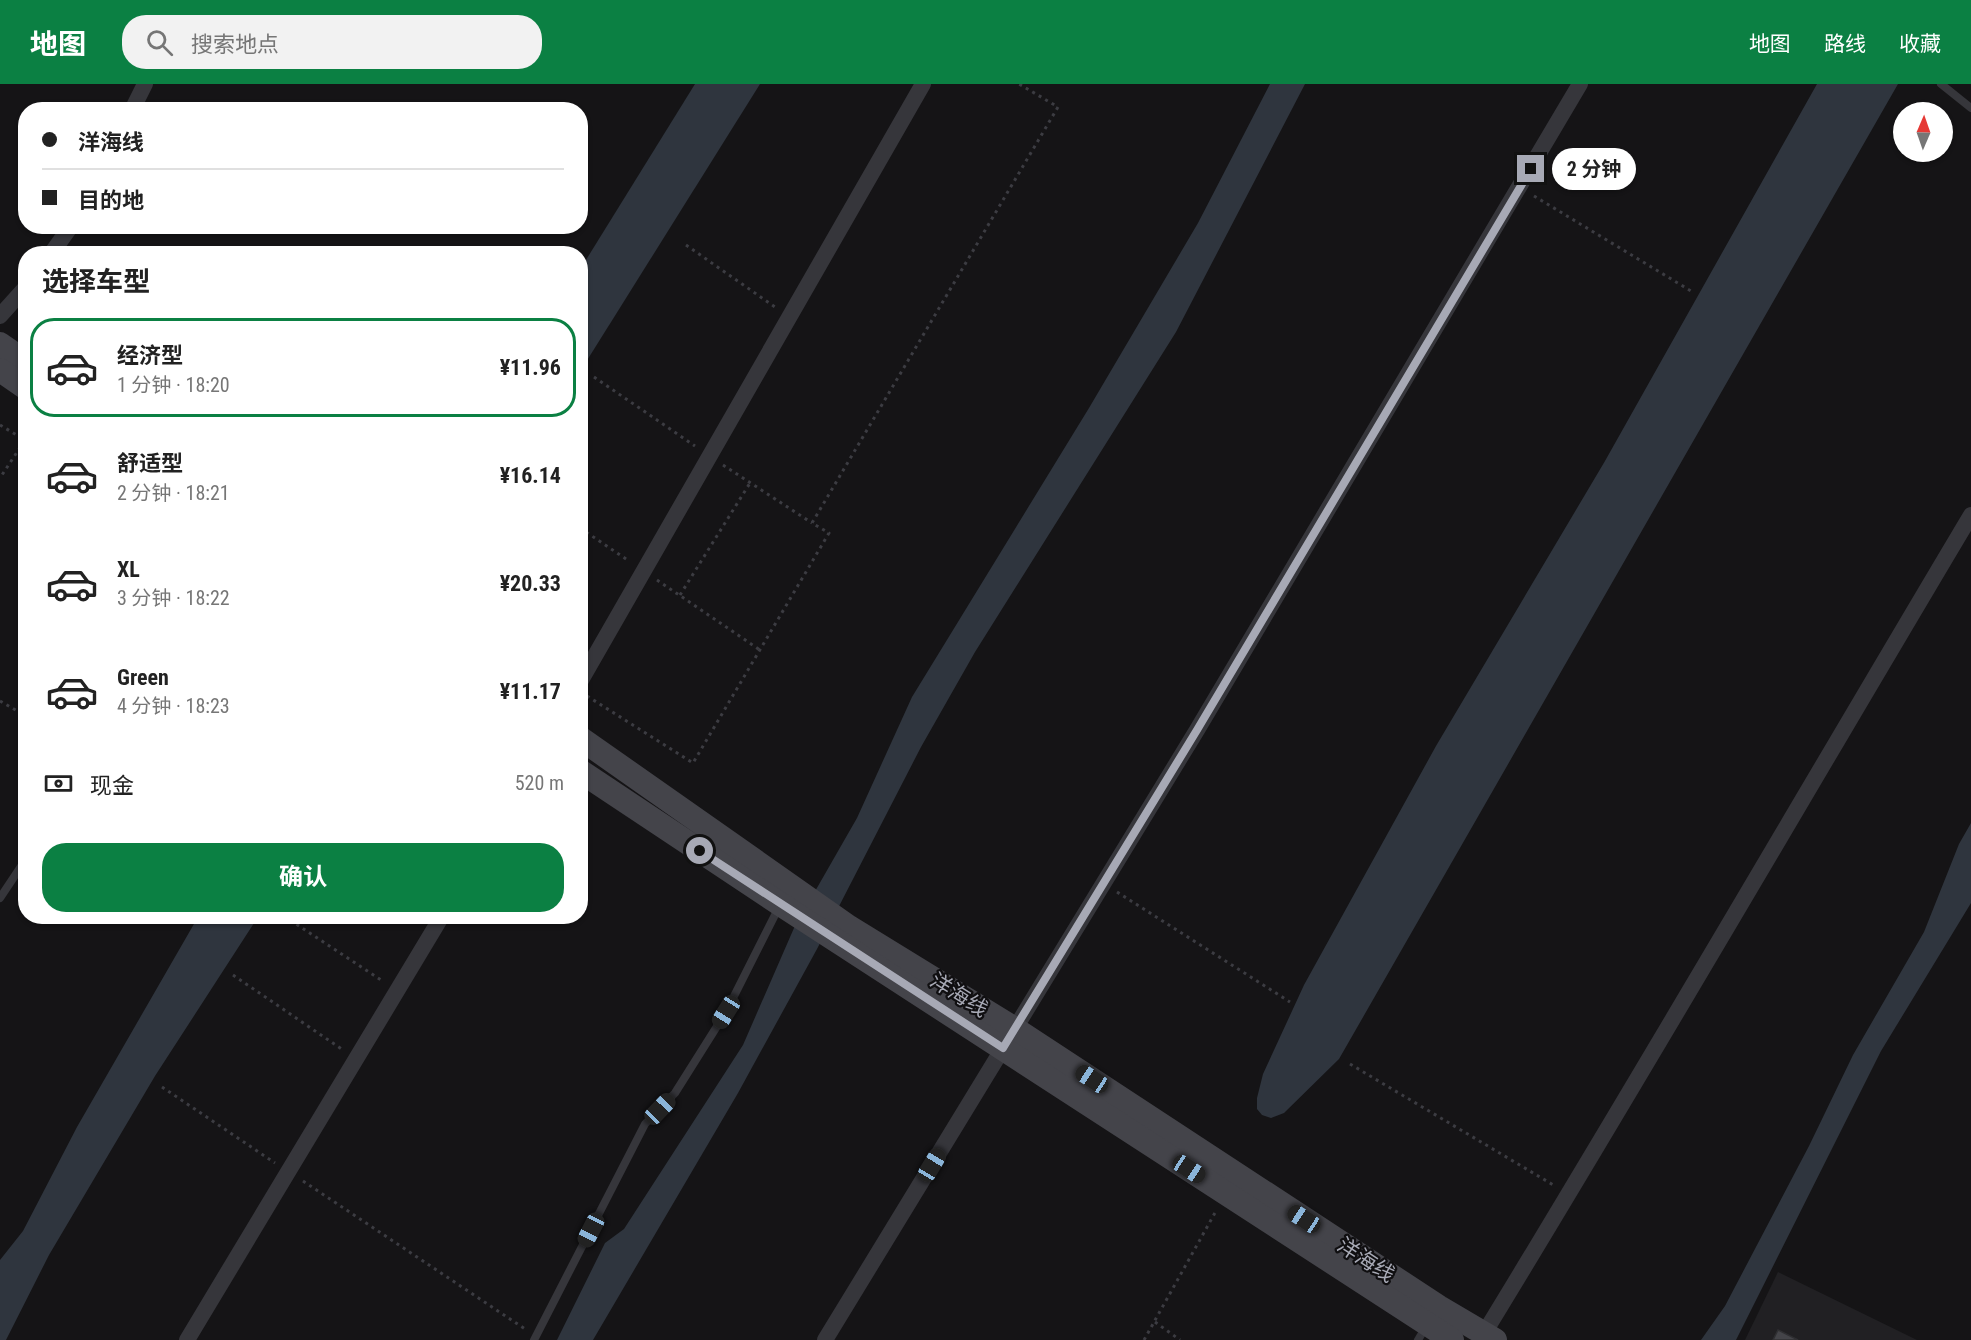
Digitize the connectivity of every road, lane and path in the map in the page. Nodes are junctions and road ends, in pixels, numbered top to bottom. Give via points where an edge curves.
1 (145, 84) edge
2 (923, 84) edge
3 (1019, 84) edge
4 (1580, 84) edge
5 (1941, 84) edge
6 (136, 102) edge
7 (1971, 108) edge
8 (1520, 187) junction
9 (686, 246) dead end
10 (1691, 291) dead end
11 (18, 296) edge
12 (0, 316) edge
13 (789, 316) junction
14 (0, 344) edge
15 (18, 356) edge
16 (0, 370) edge
17 (18, 382) edge
18 (0, 425) edge
19 (18, 436) edge
20 (18, 451) edge
21 (0, 478) edge
22 (750, 483) dead end
23 (1971, 515) edge
24 (588, 534) edge
25 (644, 572) junction
26 (679, 596) junction
27 (760, 650) junction
28 (588, 668) edge
29 (588, 696) edge
30 (0, 701) edge
31 (18, 711) edge
32 (588, 744) edge
33 (588, 776) edge
34 (18, 871) edge
35 (1103, 883) junction
36 (0, 898) edge
37 (790, 899) junction
38 (296, 924) edge
39 (437, 924) edge
40 (233, 975) dead end
41 (398, 991) junction
42 (1290, 1002) dead end
43 (1009, 1038) junction
44 (357, 1059) junction
45 (1350, 1064) dead end
46 (162, 1087) dead end
47 (289, 1172) junction
48 (1226, 1193) junction
49 (1570, 1195) junction
50 (1154, 1322) junction
51 (1428, 1324) edge
52 (535, 1338) edge
53 (1486, 1338) edge
54 (187, 1340) edge
55 (825, 1340) edge
56 (1144, 1340) edge
57 (1180, 1340) edge
58 (1452, 1340) edge

1 - 6 street
2 - 13 street
3 - 27 path via 1058,107 812,523 829,533
4 - 8 street
5 - 7 lane
8 - 10 path
8 - 35 street
9 - 13 path
11 - 12 street
13 - 25 street
14 - 15 main road
16 - 17 main road
18 - 19 path
20 - 21 path
22 - 26 path
23 - 49 street
24 - 25 path
25 - 26 path
25 - 28 street
26 - 27 path
27 - 29 path via 693,763
30 - 31 path
32 - 37 main road, 洋海线
33 - 37 main road, 洋海线
34 - 36 lane
35 - 42 path
35 - 43 street
37 - 43 main road, 洋海线
37 - 52 lane via 675,1093 645,1124
38 - 41 path
39 - 41 street
40 - 44 path
41 - 44 street
43 - 48 main road, 洋海线
43 - 51 main road, 洋海线
43 - 55 street
44 - 47 street
45 - 49 path
46 - 47 path
47 - 52 path
47 - 54 street
48 - 50 path
48 - 51 main road, 洋海线
49 - 53 street
50 - 56 path
50 - 57 path
51 - 53 main road, 洋海线
51 - 58 main road, 洋海线

